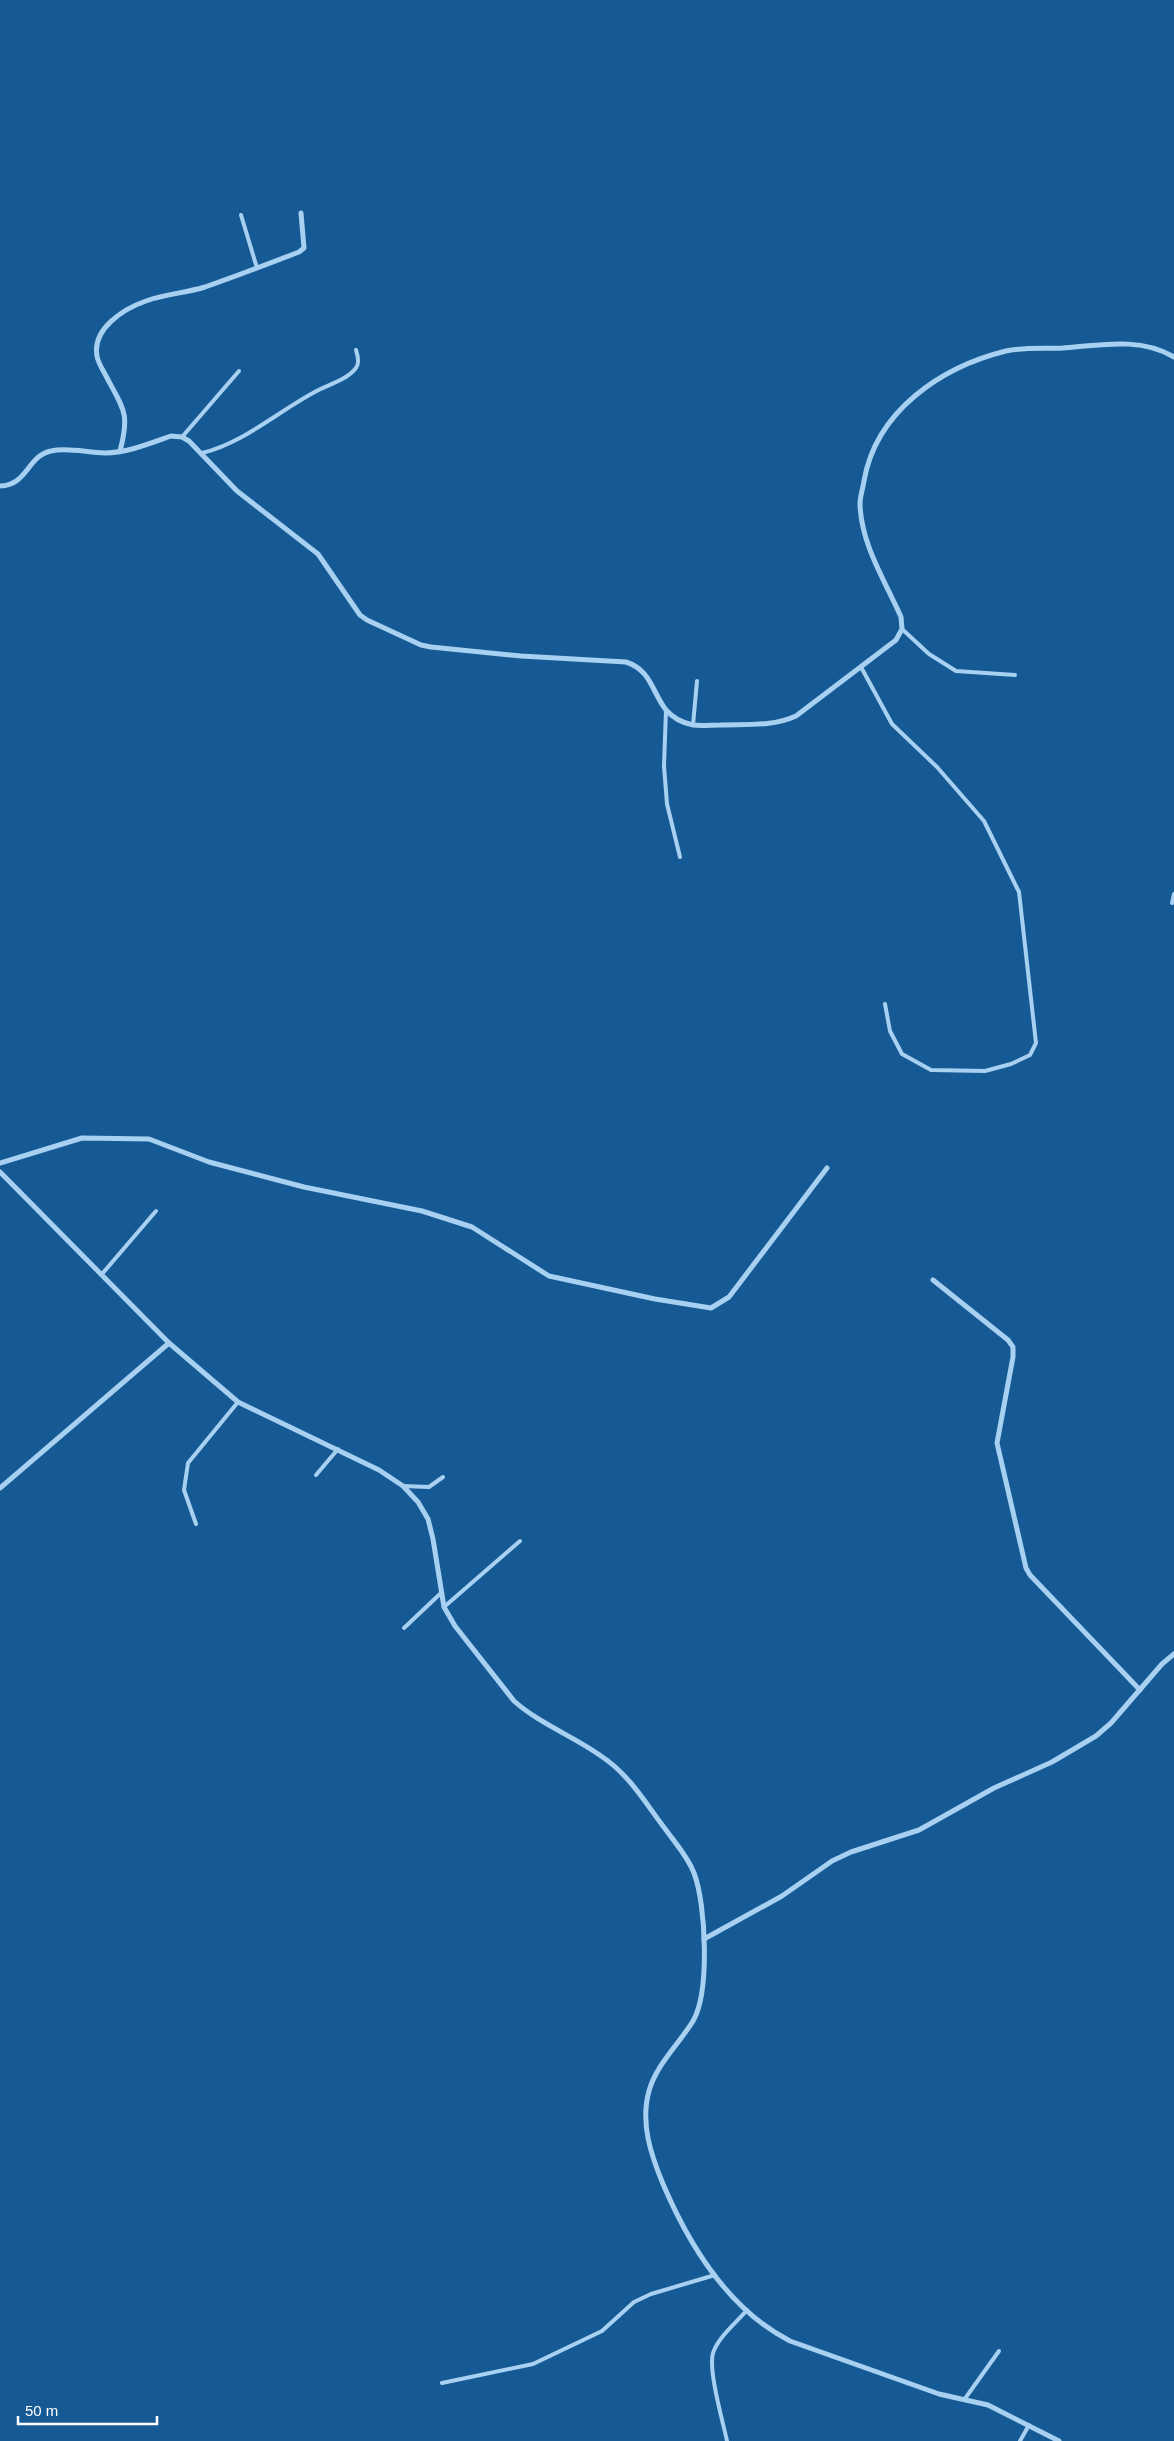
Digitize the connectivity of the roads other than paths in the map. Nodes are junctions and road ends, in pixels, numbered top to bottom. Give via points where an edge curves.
1 (301, 213) dead end
2 (240, 215) dead end
3 (258, 268) junction
4 (356, 350) dead end
5 (1174, 357) edge
6 (238, 371) dead end
7 (182, 437) junction
8 (120, 452) junction
9 (202, 453) junction
10 (0, 486) edge
11 (902, 629) junction
12 (861, 667) junction
13 (1015, 675) dead end
14 (697, 681) dead end
15 (666, 710) junction
16 (693, 725) junction
17 (680, 857) dead end
18 (1174, 894) edge
19 (1172, 902) dead end
20 (885, 1004) dead end
21 (0, 1163) edge
22 (827, 1168) dead end
23 (0, 1172) edge
24 (156, 1211) dead end
25 (102, 1274) junction
26 (934, 1280) dead end
27 (169, 1343) junction
28 (238, 1402) junction
29 (338, 1449) junction
30 (316, 1475) dead end
31 (443, 1477) dead end
32 (403, 1486) junction
33 (0, 1488) edge
34 (196, 1524) dead end
35 (520, 1541) dead end
36 (441, 1593) junction
37 (444, 1607) junction
38 (404, 1628) dead end
39 (1174, 1654) edge
40 (1140, 1690) junction
41 (704, 1939) junction
42 (715, 2275) junction
43 (747, 2310) junction
44 (999, 2351) dead end
45 (442, 2383) dead end
46 (964, 2400) junction
47 (1029, 2425) junction
48 (727, 2441) edge
49 (1020, 2441) edge
50 (1059, 2441) edge

1 - 3 street via 304,248
2 - 3 lane
3 - 8 street via 202,288 147,300 133,306 100,333 96,345 97,358 126,418
4 - 9 lane via 359,358 357,367 347,376 313,392 226,445
5 - 11 street via 1149,346 1127,343 1007,351 956,368 916,393 885,427 867,464 860,503 866,540 901,617
6 - 7 lane
7 - 8 street via 172,436
7 - 9 street
8 - 10 street via 50,451 36,458 18,481
9 - 15 street via 237,491 318,554 360,615 367,620 431,647 636,665 646,673
11 - 12 street via 896,640
11 - 13 lane via 929,654 956,672
12 - 16 street via 796,716 783,722
12 - 20 lane via 892,724 937,767 984,821 1019,892 1036,1043 1030,1055 1011,1064 985,1070 931,1070 902,1054 890,1031
14 - 16 lane
15 - 16 street via 676,719
15 - 17 lane via 664,766 667,804
18 - 19 lane
21 - 22 street via 82,1138 149,1139 209,1162 304,1187 422,1211 472,1227 549,1276 710,1308 729,1297
23 - 25 street
24 - 25 lane
25 - 27 street
26 - 40 street via 1008,1340 1012,1348 997,1443 1030,1576
27 - 28 street
27 - 33 street
28 - 29 street
28 - 34 lane via 188,1464 184,1490
29 - 30 lane
29 - 32 street
31 - 32 lane via 429,1487
32 - 36 street via 428,1519
35 - 37 lane
36 - 37 street
36 - 38 lane
37 - 41 street via 455,1626 514,1701 600,1755 631,1783 694,1871 699,1886
39 - 40 street
40 - 41 street via 1096,1736 1052,1762 994,1788 919,1830 838,1858 782,1896
41 - 42 street via 704,1990 700,2005 694,2020 657,2073 646,2110 647,2135 653,2159 677,2218
42 - 43 street
42 - 45 lane via 634,2302 602,2331 533,2364
43 - 46 street via 773,2332 790,2340
43 - 48 lane via 713,2354
44 - 46 lane
46 - 47 street via 988,2405
47 - 49 lane
47 - 50 street

